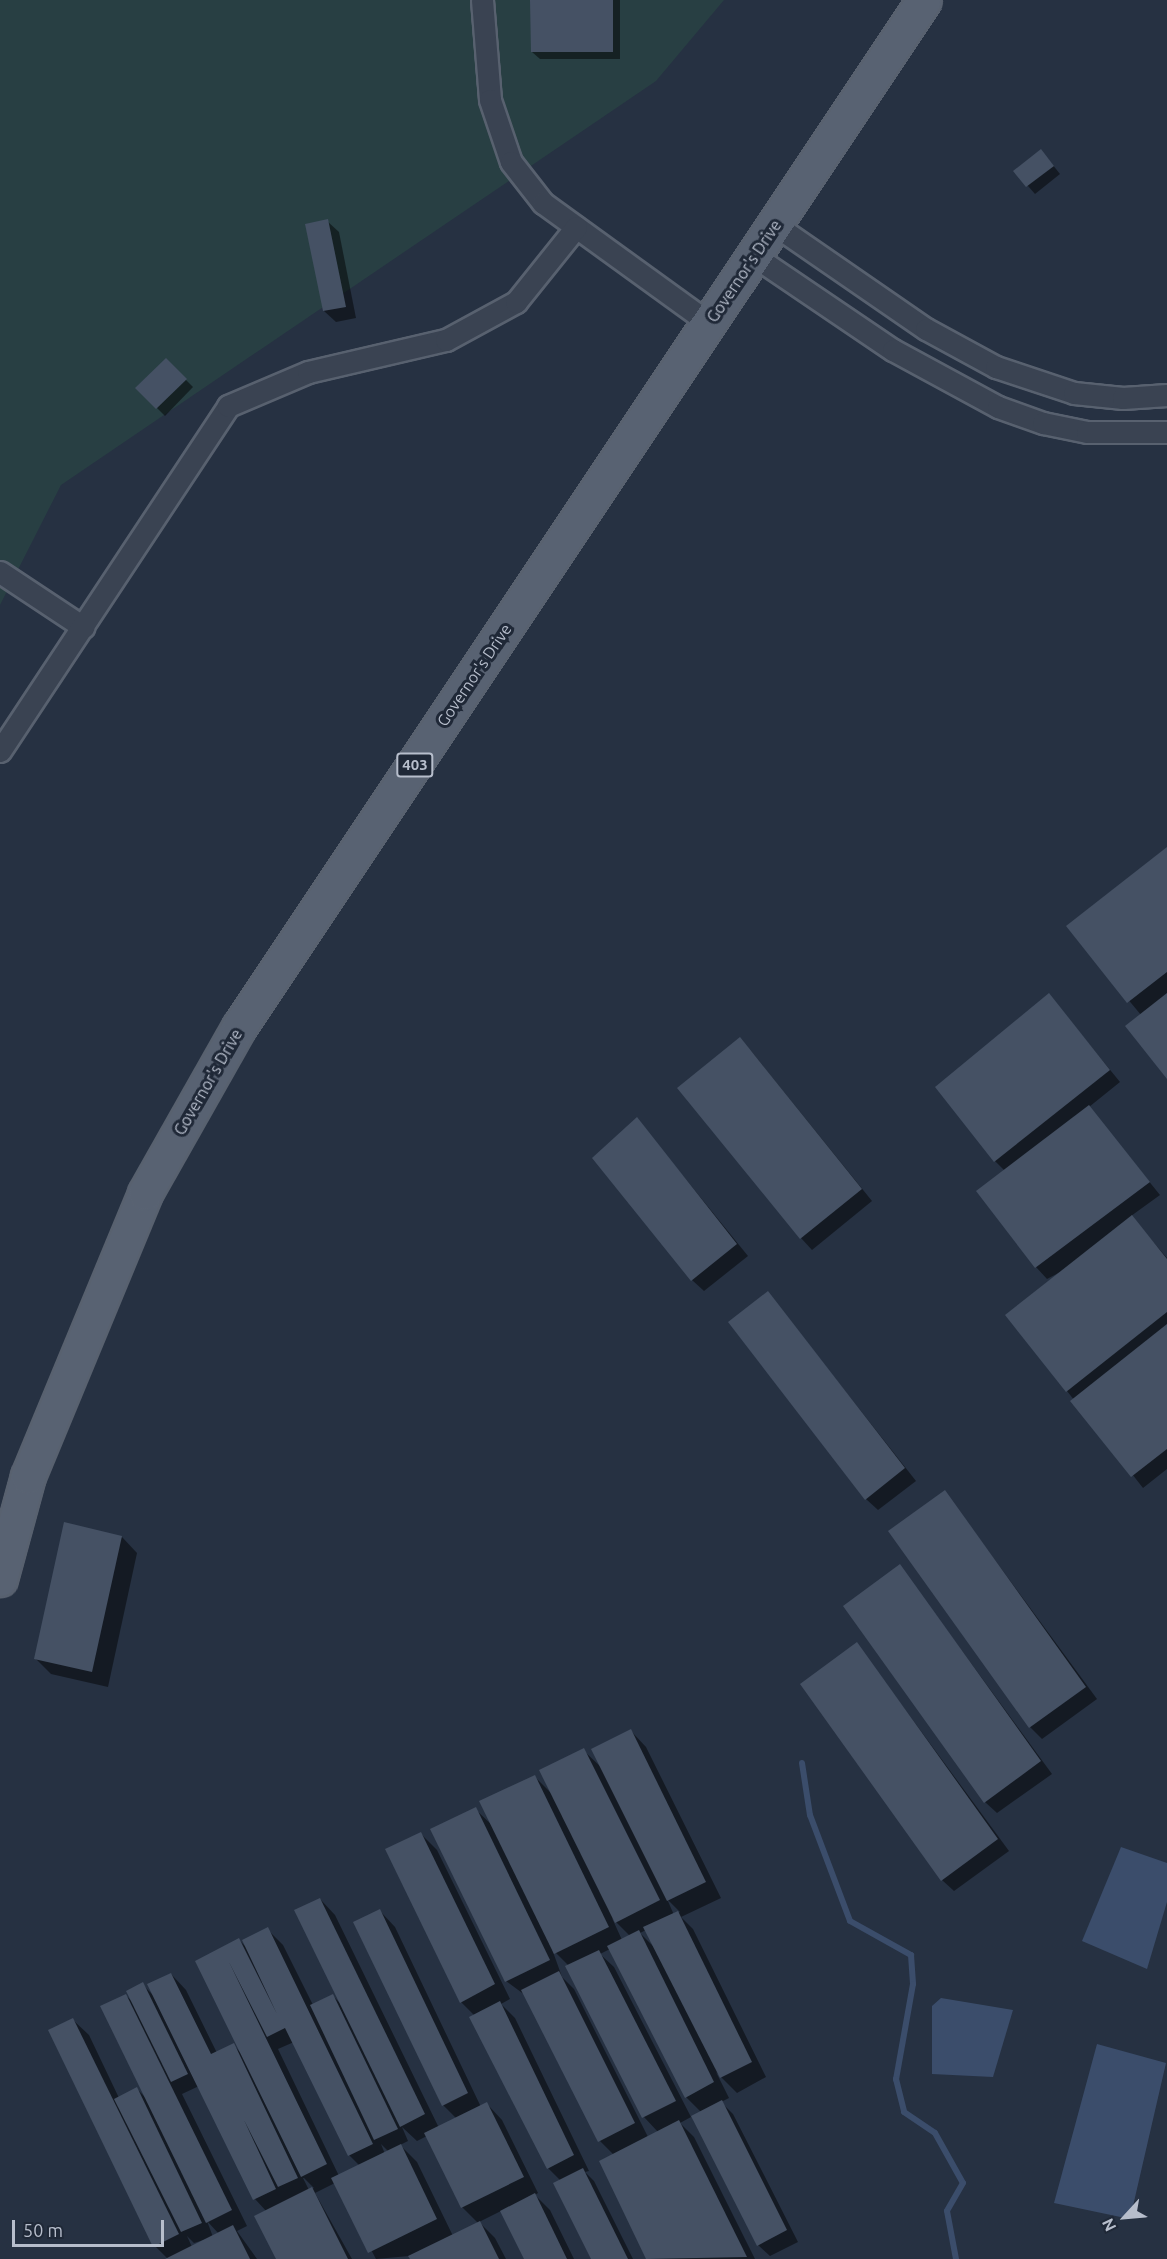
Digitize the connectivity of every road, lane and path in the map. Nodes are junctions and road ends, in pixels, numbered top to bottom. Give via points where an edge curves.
1 (482, 0) edge
2 (924, 0) edge
3 (775, 225) junction
4 (576, 227) junction
5 (754, 256) junction
6 (709, 323) junction
7 (1167, 395) edge
8 (1167, 432) edge
9 (0, 572) edge
10 (83, 627) junction
11 (0, 751) edge
12 (0, 1579) edge

1 - 4 street via 490,100 511,162 543,203
2 - 3 main road, Governor's Drive / 403
3 - 5 main road, Governor's Drive / 403
3 - 7 street via 926,329 996,367 1074,393 1123,398
4 - 6 street
4 - 10 street via 516,302 446,340 308,372 228,406
5 - 6 main road, Governor's Drive / 403
5 - 8 street via 893,350 998,407 1043,423 1087,432
6 - 12 main road, Governor's Drive / 403 via 239,1027 145,1193 28,1476
9 - 10 street
10 - 11 street

